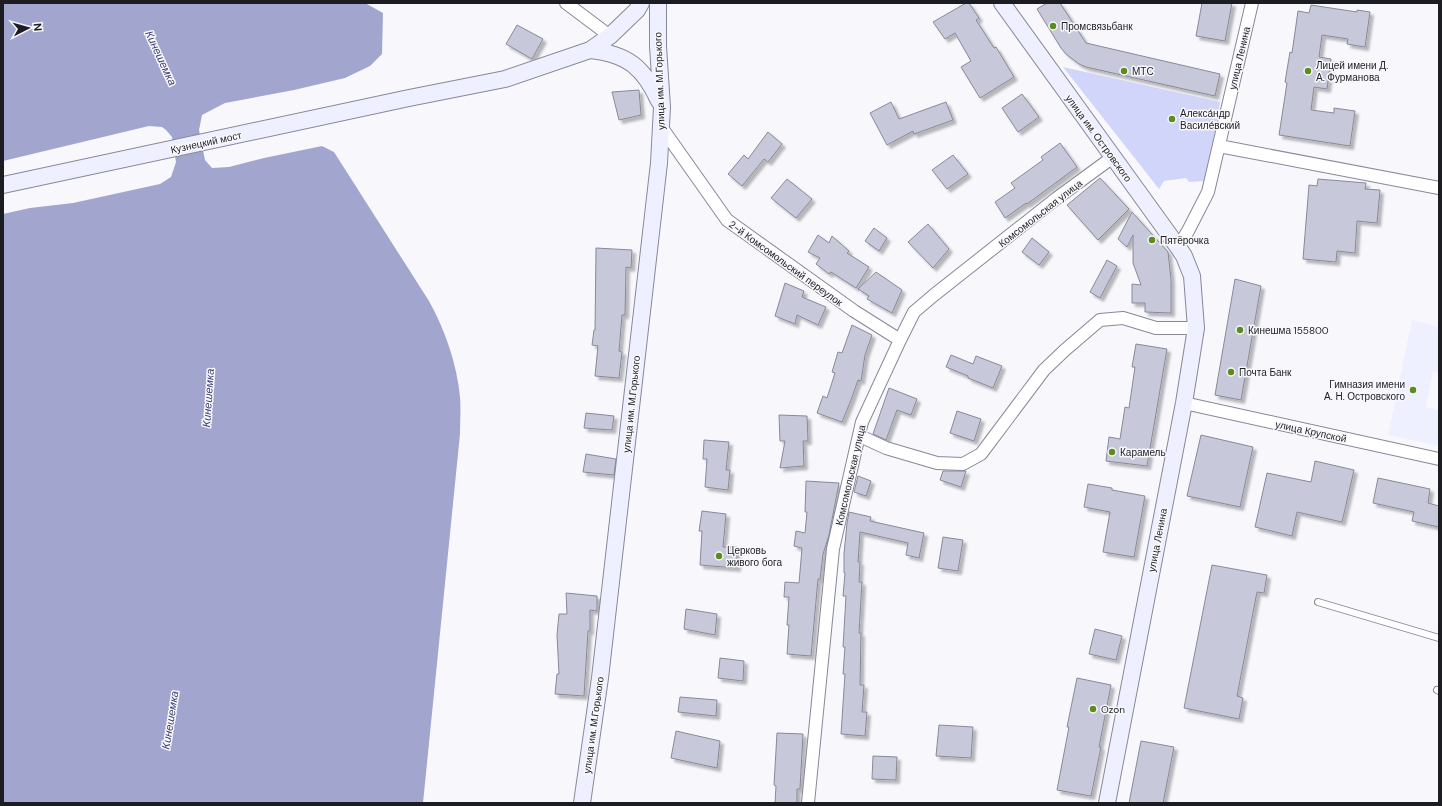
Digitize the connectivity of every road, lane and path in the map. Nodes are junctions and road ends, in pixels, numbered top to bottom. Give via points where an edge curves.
1 (566, 3) edge
2 (641, 3) edge
3 (658, 3) edge
4 (1002, 3) edge
5 (1252, 3) edge
6 (610, 36) junction
7 (590, 50) junction
8 (662, 107) junction
9 (662, 128) junction
10 (1219, 146) junction
11 (1113, 157) junction
12 (3, 185) edge
13 (1439, 188) edge
14 (1178, 246) junction
15 (1192, 276) joint
16 (1196, 328) junction
17 (900, 340) junction
18 (1184, 403) junction
19 (860, 436) junction
20 (1439, 459) edge
21 (1318, 602) dead end
22 (1439, 638) edge
23 (582, 803) edge
24 (808, 803) edge
25 (1107, 803) edge

1 - 6 street
2 - 6 street
3 - 8 street, улица им. М.Горького
4 - 11 street, улица им. Островского
5 - 10 street, улица Ленина
6 - 7 street
7 - 8 street via 617,55 631,62 651,84
7 - 12 street, Кузнецкий мост via 505,80 409,98
8 - 9 street, улица им. М.Горького
9 - 17 street, 2-й Комсомольский переулок via 727,220 854,311
9 - 23 street, улица им. М.Горького via 600,678
10 - 13 street
10 - 14 street, улица Ленина via 1208,192
11 - 14 street, улица им. Островского
11 - 17 street, Комсомольская улица via 1057,198 914,312
14 - 15 street, улица им. Островского
15 - 16 street, улица Ленина
16 - 18 street, улица Ленина
16 - 19 street via 1156,328 1123,318 1100,320 1044,370 981,454 963,464 937,463 886,448
17 - 19 street, Комсомольская улица via 862,422
18 - 20 street, улица Крупской
18 - 25 street, улица Ленина
19 - 24 street, Комсомольская улица via 833,550
21 - 22 lane

